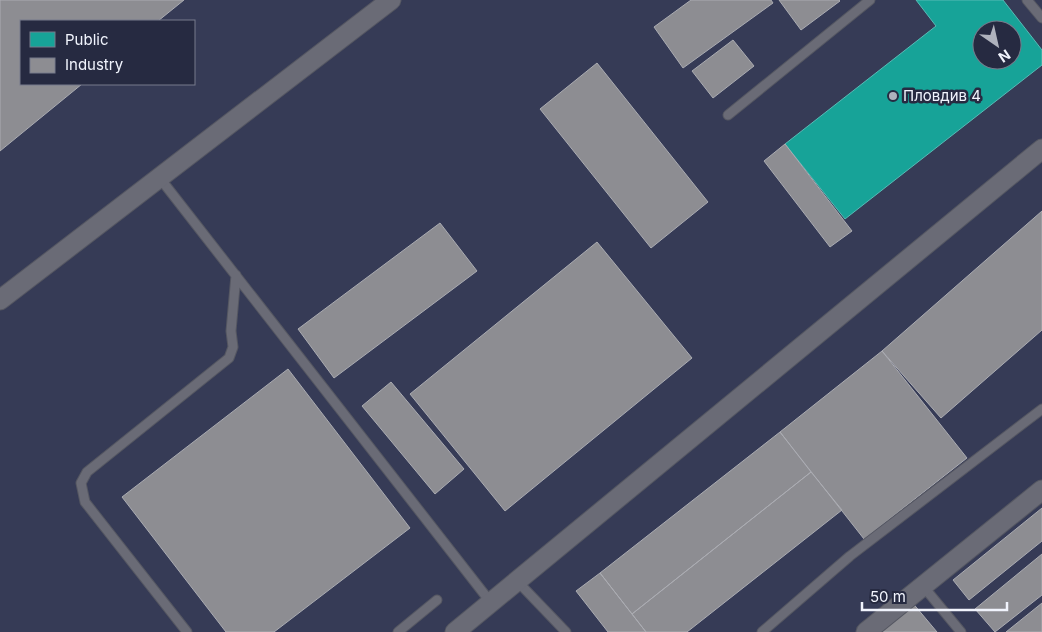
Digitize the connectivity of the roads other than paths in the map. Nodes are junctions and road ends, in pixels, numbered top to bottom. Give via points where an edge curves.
1 (391, 0) edge
2 (870, 0) edge
3 (1027, 0) edge
4 (1042, 18) edge
5 (728, 115) dead end
6 (1042, 149) edge
7 (159, 177) junction
8 (236, 275) junction
9 (0, 300) edge
10 (1042, 409) edge
11 (1042, 490) edge
12 (518, 582) junction
13 (923, 586) junction
14 (437, 600) dead end
15 (492, 604) junction
16 (187, 632) edge
17 (398, 632) edge
18 (455, 632) edge
19 (566, 632) edge
20 (762, 632) edge
21 (866, 632) edge
22 (961, 632) edge

1 - 7 street
2 - 5 lane
3 - 4 lane
6 - 12 street
7 - 8 lane
7 - 9 street
8 - 15 lane
8 - 16 lane via 230,358 87,472 81,483 85,502
10 - 20 lane via 850,556
11 - 13 street
12 - 15 street
12 - 19 lane
13 - 21 street
13 - 22 lane
14 - 17 lane
15 - 18 street

